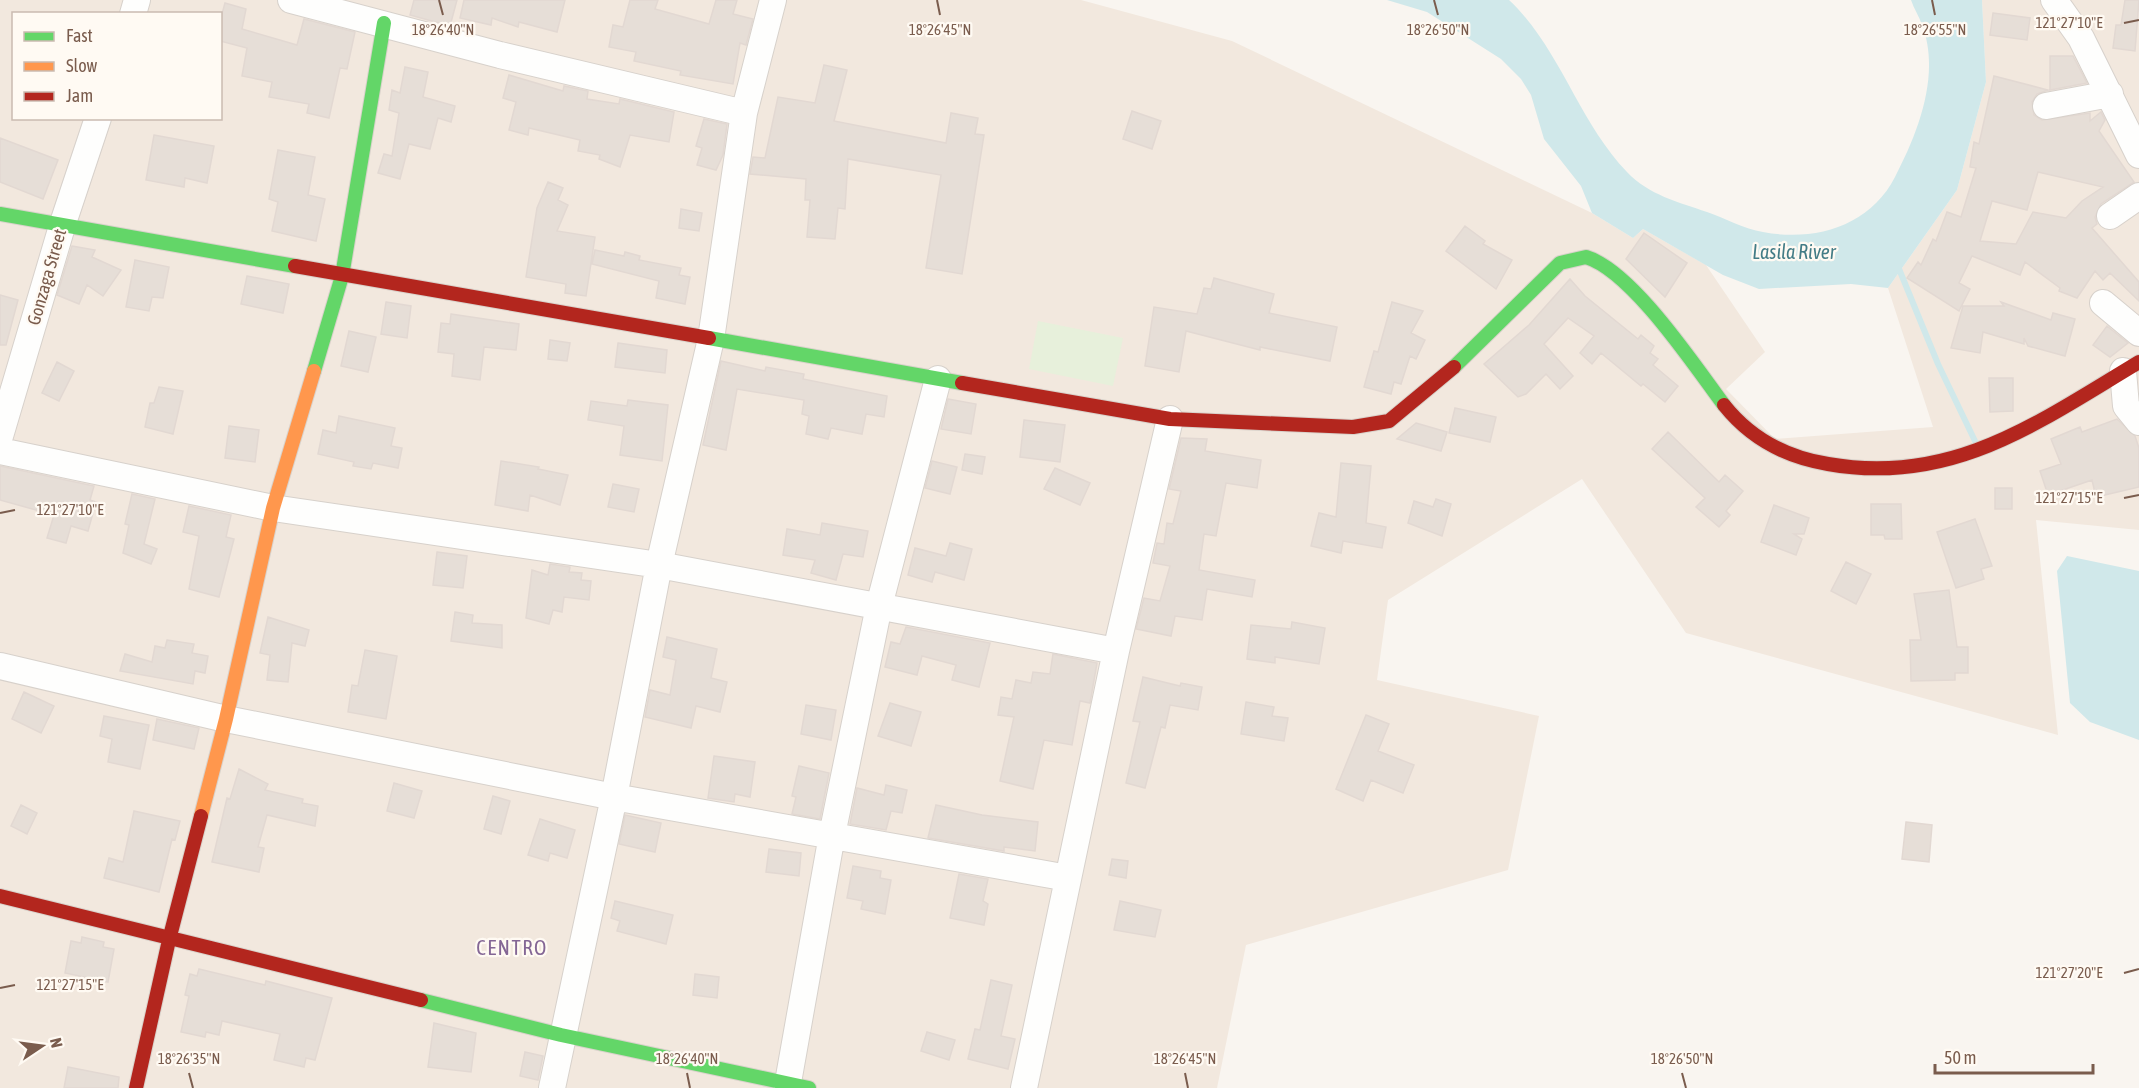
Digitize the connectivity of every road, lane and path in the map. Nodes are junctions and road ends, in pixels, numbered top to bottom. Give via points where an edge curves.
1 (291, 0) edge
2 (773, 0) edge
3 (2054, 0) edge
4 (384, 23) junction
5 (2110, 94) junction
6 (2046, 106) dead end
7 (744, 113) junction
8 (97, 120) edge
9 (2139, 155) edge
10 (2139, 196) edge
11 (0, 214) edge
12 (2110, 216) dead end
13 (63, 224) junction
14 (342, 276) junction
15 (2103, 303) dead end
16 (2139, 333) edge
17 (711, 339) junction
18 (2131, 366) edge
19 (938, 379) junction
20 (1170, 419) junction
21 (2139, 422) edge
22 (0, 436) edge
23 (0, 451) edge
24 (273, 508) junction
25 (659, 565) junction
26 (879, 606) junction
27 (1116, 651) junction
28 (0, 666) edge
29 (225, 719) junction
30 (614, 797) junction
31 (832, 835) junction
32 (1068, 878) junction
33 (0, 896) edge
34 (169, 940) junction
35 (561, 1035) junction
36 (794, 1087) edge
37 (136, 1088) edge
38 (552, 1088) edge
39 (1024, 1088) edge

1 - 4 street
2 - 7 street
3 - 5 street via 2081,38
4 - 7 street
4 - 14 street
5 - 6 street
5 - 9 street
7 - 17 street
8 - 13 street, Gonzaga Street
10 - 12 street
11 - 13 street
13 - 14 street
13 - 22 street, Gonzaga Street
14 - 17 street
14 - 24 street
15 - 16 street
17 - 19 street
17 - 25 street
18 - 20 street via 1971,453 1932,465 1897,469 1839,466 1795,456 1757,439 1731,413 1648,307 1610,268 1581,256 1560,263 1456,365 1389,421 1353,428
18 - 21 street via 2126,406
19 - 20 street
19 - 26 street
20 - 27 street
23 - 24 street
24 - 25 street
24 - 29 street
25 - 26 street
25 - 30 street
26 - 27 street
26 - 31 street
27 - 32 street
28 - 29 street
29 - 30 street
29 - 34 street
30 - 31 street
30 - 35 street
31 - 32 street
31 - 36 street
32 - 39 street
33 - 34 street
34 - 35 street
34 - 37 street
35 - 36 street
35 - 38 street

